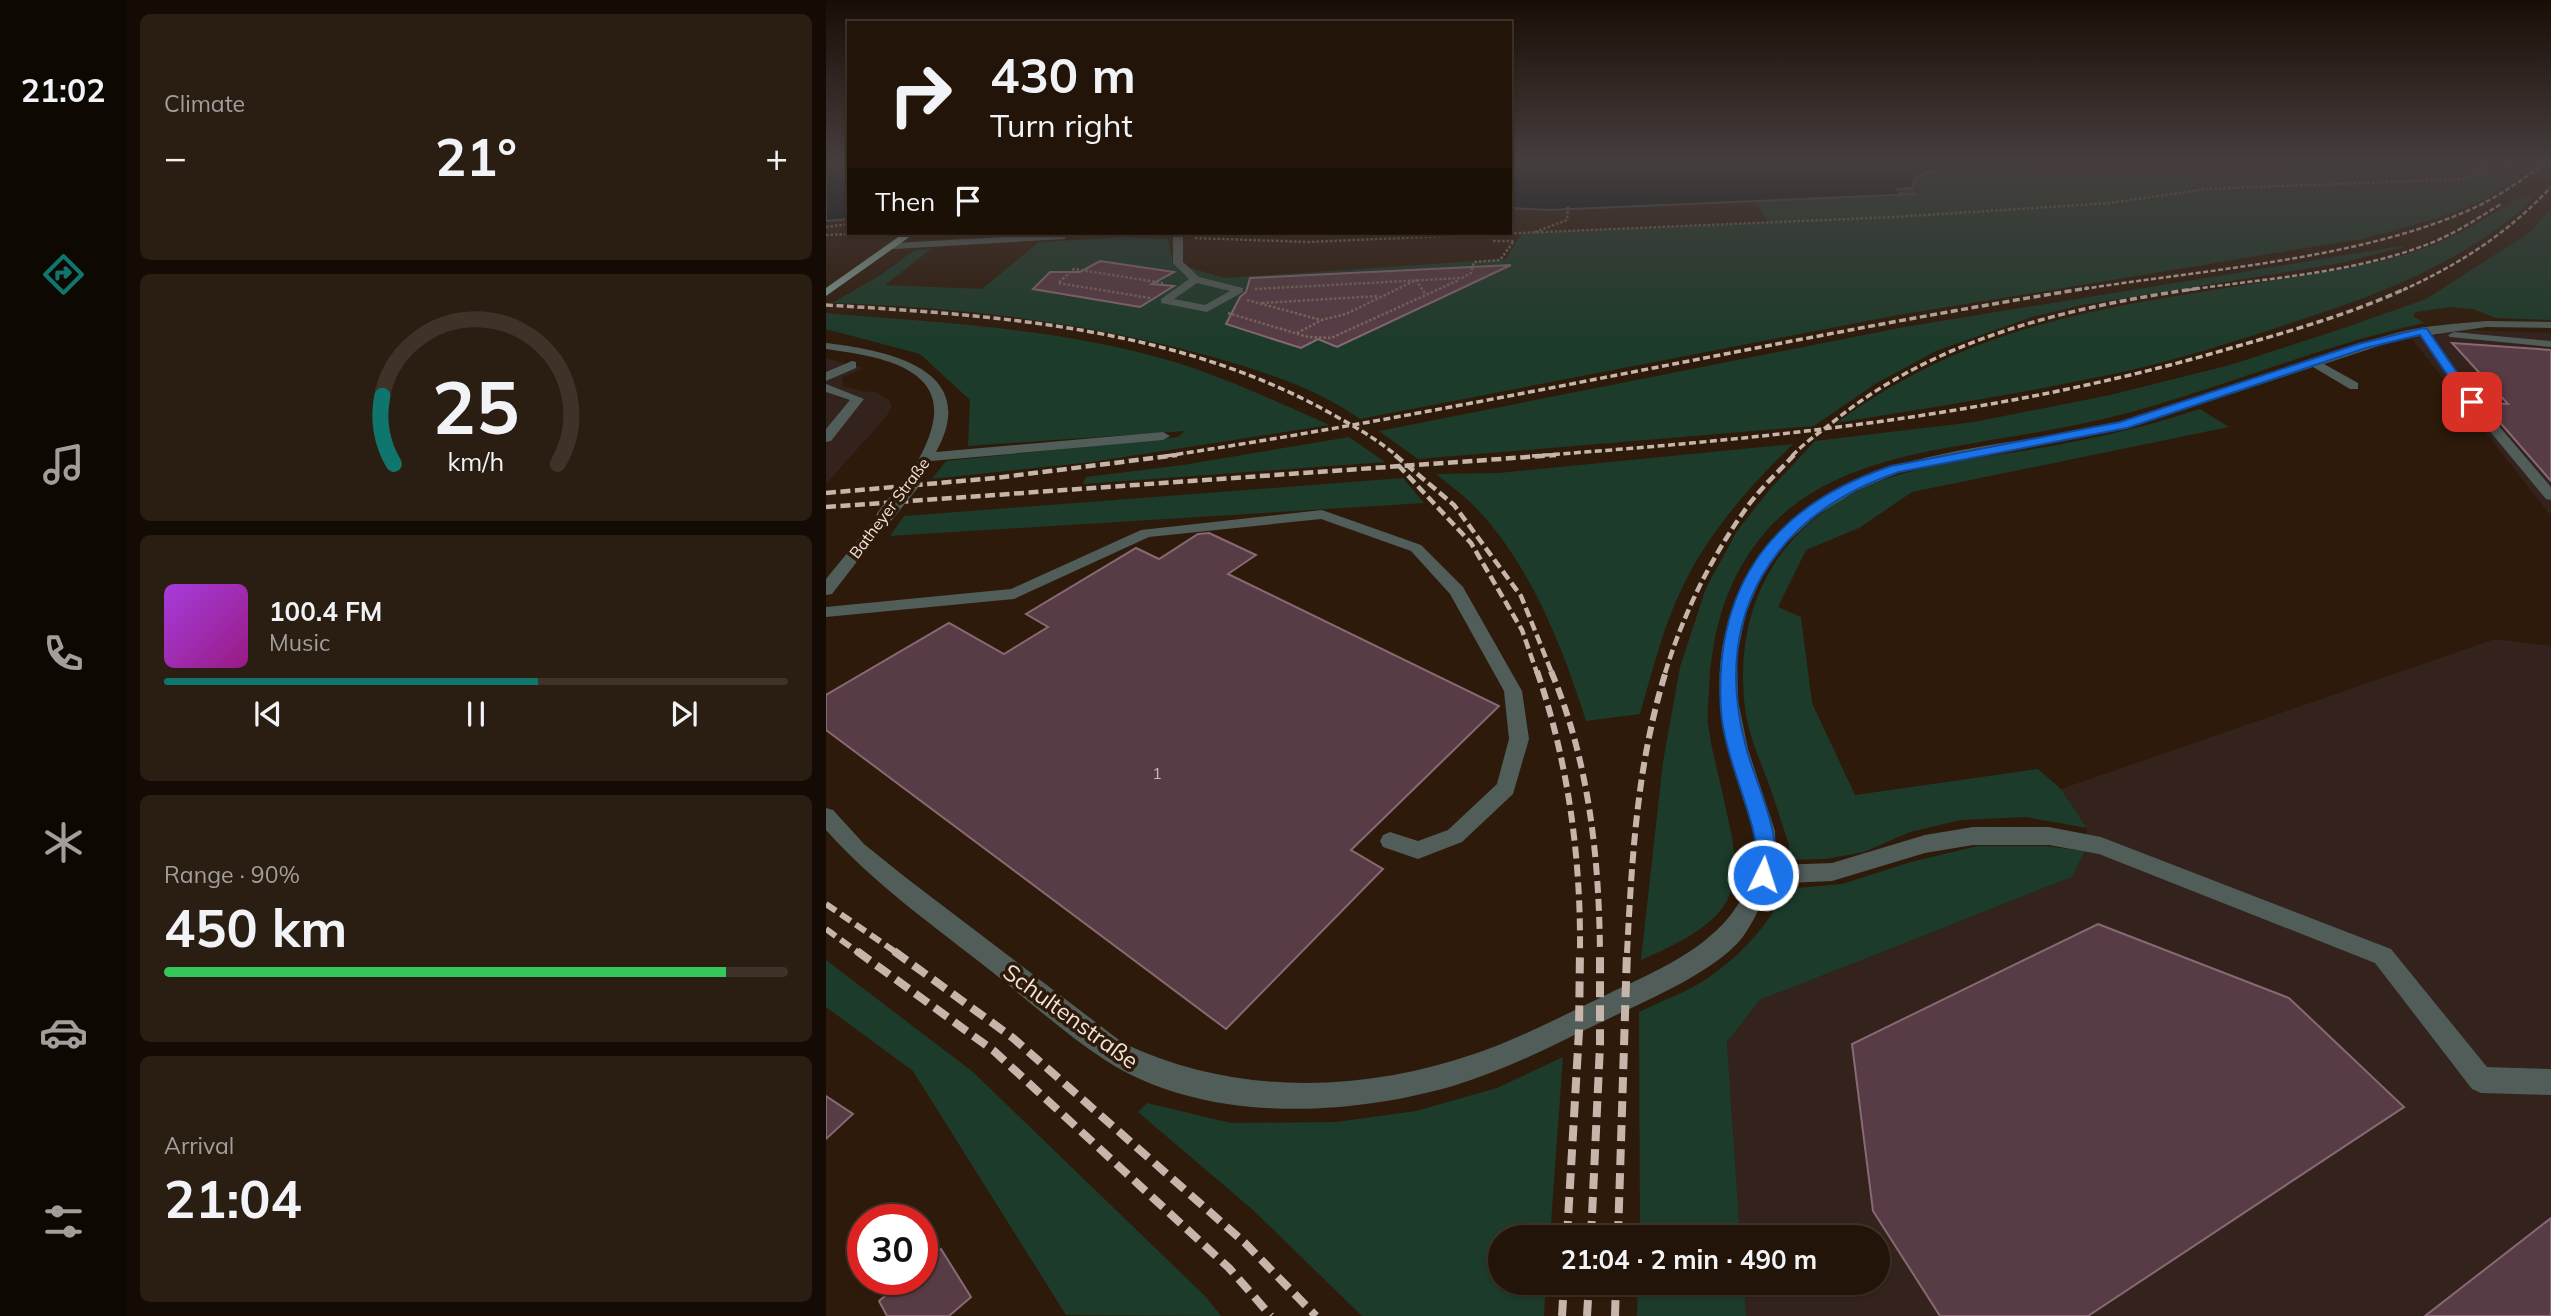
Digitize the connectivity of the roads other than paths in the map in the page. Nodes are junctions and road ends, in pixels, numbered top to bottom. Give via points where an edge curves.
1 (908, 235) edge
2 (1062, 237) road end
3 (1178, 237) road end
4 (894, 246) junction
5 (1195, 279) junction
6 (826, 293) edge
7 (2551, 325) edge
8 (2423, 331) junction
9 (826, 338) edge
10 (2551, 344) edge
11 (826, 346) edge
12 (856, 348) junction
13 (2314, 363) junction
14 (852, 365) dead end
15 (826, 377) edge
16 (2354, 386) dead end
17 (826, 388) edge
18 (1163, 436) dead end
19 (826, 438) edge
20 (929, 457) junction
21 (2551, 496) edge
22 (826, 590) edge
23 (826, 612) edge
24 (826, 816) edge
25 (1390, 841) dead end
26 (1763, 875) junction
27 (2551, 1082) edge

1 - 4 main road
2 - 4 street
3 - 5 street via 1178,263
4 - 6 main road
5 - 5 street via 1236,293 1207,309 1165,301
7 - 8 street via 2486,324
8 - 10 street
8 - 13 street
8 - 21 street via 2472,402
9 - 12 street, Batheyer Straße
11 - 12 street, Batheyer Straße
12 - 20 street, Batheyer Straße via 913,366 935,387 941,426
13 - 16 street
13 - 26 street via 2123,425 1896,469 1839,492 1786,532 1744,594 1728,664 1737,747 1765,837
14 - 15 street
17 - 19 street via 858,399
18 - 20 street
20 - 22 street, Batheyer Straße, bridge
23 - 25 street via 1014,594 1146,533 1173,530 1322,514 1416,548 1457,591 1513,691 1519,739 1506,788 1455,836 1418,850
24 - 26 street, Schultenstraße via 897,884 1114,1052 1154,1073 1251,1093 1308,1096 1364,1091 1413,1083 1499,1057 1643,989 1704,954 1730,936
26 - 27 street via 1832,873 1925,844 1973,836 2049,836 2101,846 2384,956 2480,1080

